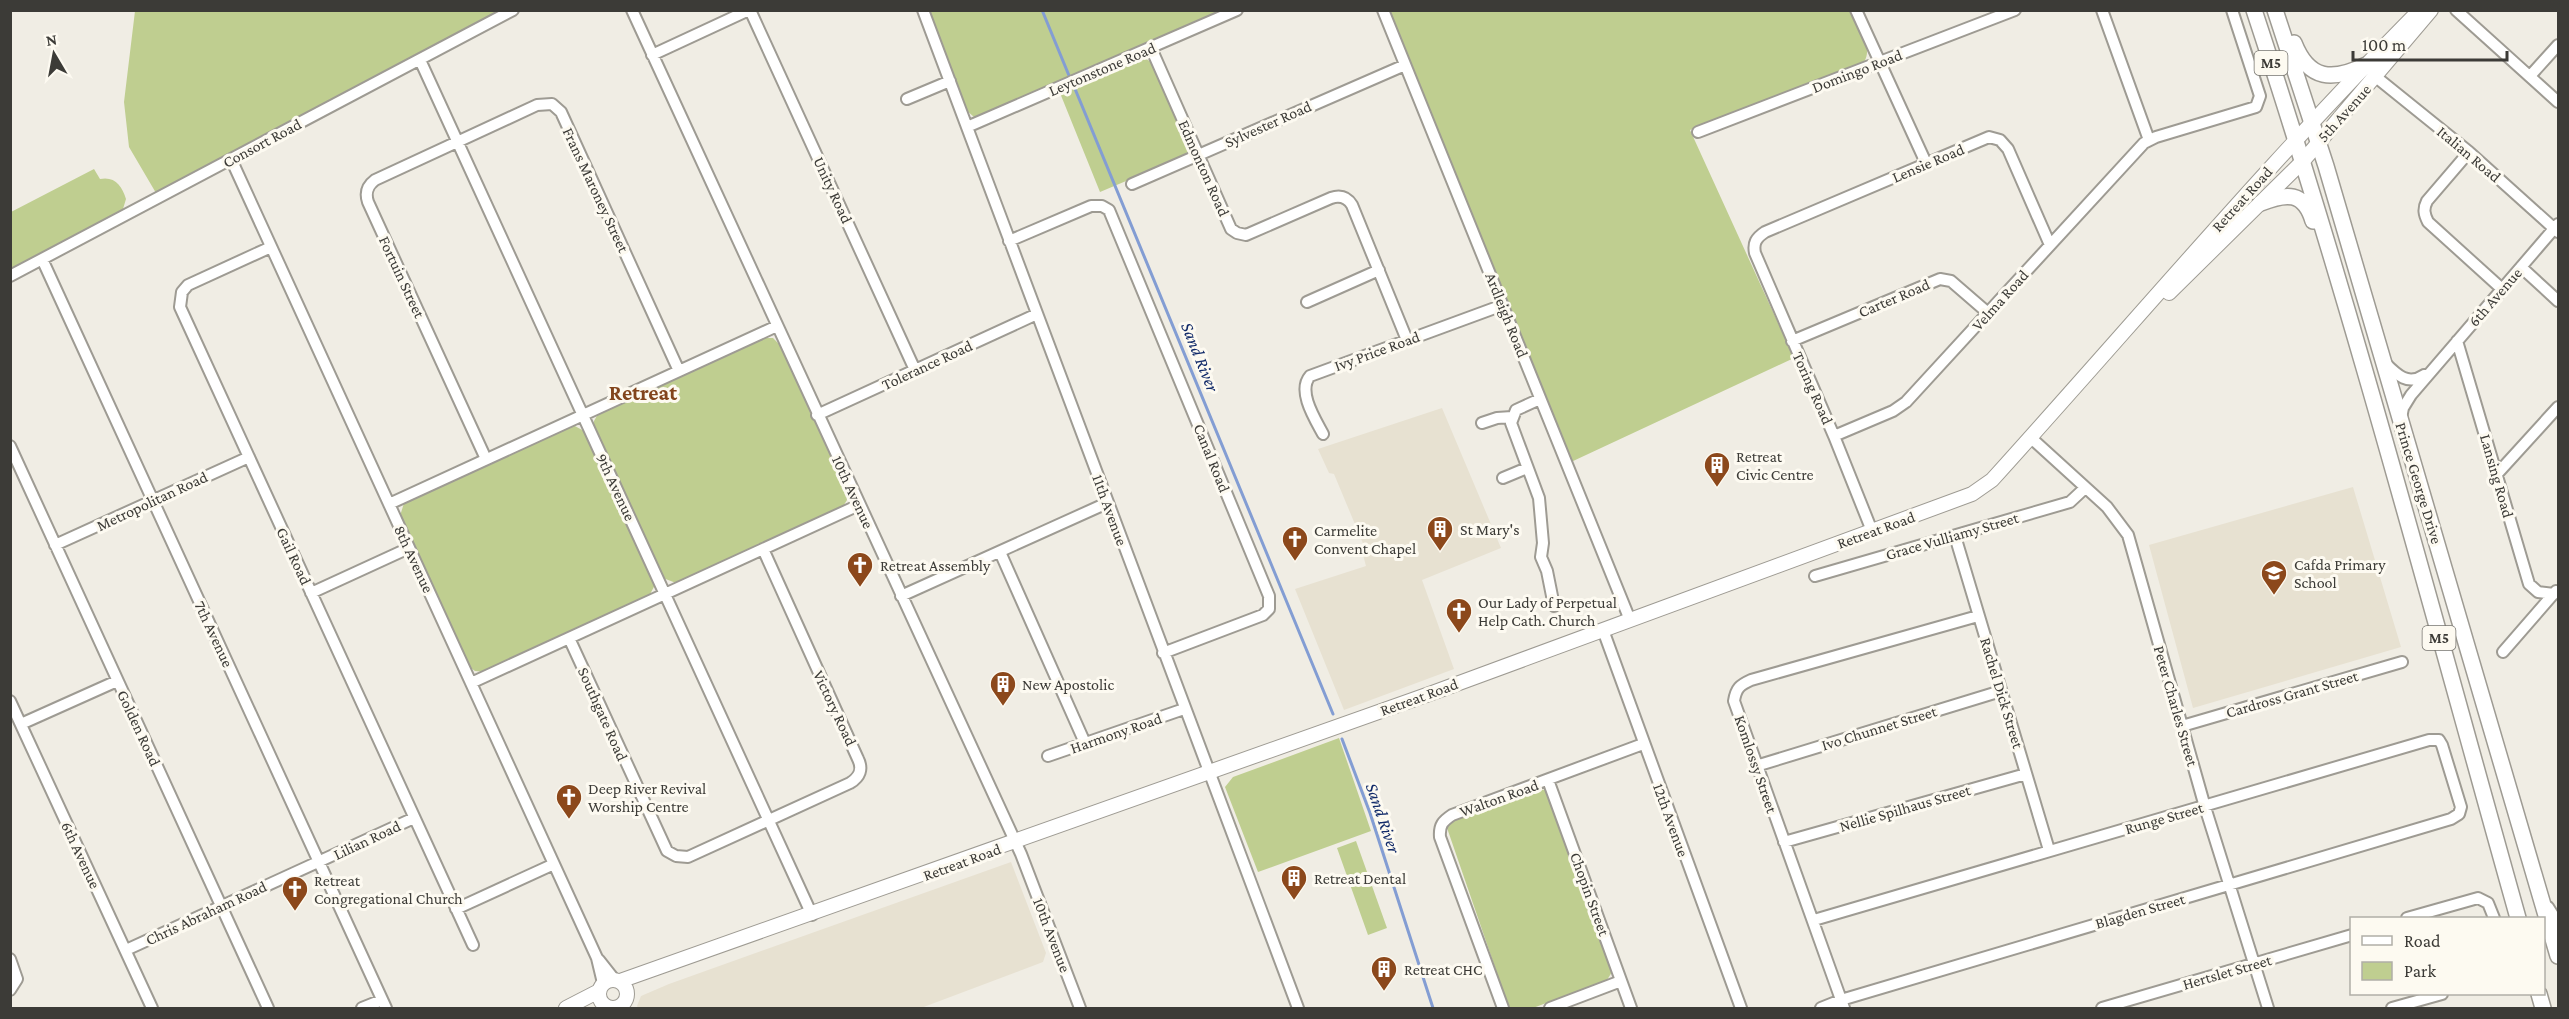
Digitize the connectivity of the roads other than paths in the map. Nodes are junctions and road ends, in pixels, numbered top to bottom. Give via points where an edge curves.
1 (513, 10) edge
2 (632, 10) edge
3 (749, 10) edge
4 (923, 10) edge
5 (1237, 10) edge
6 (1383, 10) edge
7 (1856, 10) edge
8 (2015, 10) edge
9 (2102, 10) edge
10 (2232, 10) edge
11 (2254, 10) edge
12 (2277, 10) edge
13 (2420, 10) edge
14 (2431, 10) edge
15 (2456, 10) edge
16 (2559, 45) edge
17 (1151, 48) junction
18 (652, 55) junction
19 (420, 60) junction
20 (1881, 62) junction
21 (1405, 64) junction
22 (2366, 65) junction
23 (2530, 76) junction
24 (2376, 77) junction
25 (950, 81) junction
26 (908, 99) dead end
27 (2559, 102) edge
28 (2312, 121) junction
29 (967, 127) junction
30 (1698, 132) dead end
31 (2296, 139) junction
32 (2149, 140) junction
33 (459, 142) junction
34 (2319, 142) junction
35 (2469, 152) junction
36 (1199, 155) junction
37 (231, 159) junction
38 (2303, 161) junction
39 (1926, 163) junction
40 (1132, 184) dead end
41 (2261, 203) junction
42 (2557, 228) edge
43 (1009, 241) junction
44 (1754, 245) joint
45 (2050, 245) junction
46 (271, 248) junction
47 (42, 259) junction
48 (2522, 267) junction
49 (1379, 270) junction
50 (10, 276) edge
51 (2502, 288) junction
52 (2559, 301) edge
53 (1307, 302) dead end
54 (1503, 305) junction
55 (1988, 313) junction
56 (1037, 314) junction
57 (777, 326) junction
58 (2353, 331) junction
59 (1407, 340) junction
60 (1792, 341) junction
61 (2457, 341) junction
62 (2117, 342) junction
63 (2382, 361) junction
64 (915, 370) junction
65 (2432, 370) junction
66 (679, 371) junction
67 (1540, 399) junction
68 (2559, 407) edge
69 (583, 415) junction
70 (818, 415) junction
71 (1512, 417) junction
72 (2401, 420) junction
73 (1482, 423) dead end
74 (1323, 434) dead end
75 (1834, 436) junction
76 (2030, 437) junction
77 (10, 446) edge
78 (249, 457) junction
79 (486, 459) junction
80 (1527, 468) junction
81 (2497, 474) junction
82 (1503, 478) dead end
83 (2085, 488) junction
84 (153, 501) junction
85 (1107, 503) junction
86 (388, 504) junction
87 (859, 505) junction
88 (1872, 531) junction
89 (1955, 536) junction
90 (56, 545) junction
91 (409, 548) junction
92 (762, 549) junction
93 (1000, 552) junction
94 (1815, 576) dead end
95 (2556, 591) edge
96 (311, 593) junction
97 (666, 594) junction
98 (901, 596) junction
99 (1554, 606) dead end
100 (1978, 616) junction
101 (1630, 620) junction
102 (1603, 630) junction
103 (569, 638) junction
104 (2502, 652) dead end
105 (1163, 653) junction
106 (2402, 662) dead end
107 (117, 681) junction
108 (471, 683) junction
109 (2001, 691) junction
110 (10, 701) edge
111 (1184, 710) junction
112 (21, 724) junction
113 (2182, 726) junction
114 (1084, 743) junction
115 (1643, 744) junction
116 (1048, 756) dead end
117 (1756, 766) junction
118 (1208, 772) junction
119 (2026, 774) junction
120 (1548, 780) junction
121 (2205, 807) junction
122 (2459, 814) joint
123 (414, 818) junction
124 (769, 820) junction
125 (1784, 842) junction
126 (1015, 843) junction
127 (2049, 850) junction
128 (319, 862) junction
129 (554, 864) junction
130 (2230, 885) junction
131 (2541, 896) junction
132 (221, 906) junction
133 (456, 909) junction
134 (812, 915) junction
135 (2411, 917) edge
136 (2494, 917) edge
137 (2518, 917) edge
138 (1814, 920) junction
139 (2559, 923) edge
140 (2350, 936) edge
141 (473, 945) dead end
142 (126, 950) junction
143 (2559, 956) edge
144 (10, 959) edge
145 (2253, 964) junction
146 (1621, 981) junction
147 (10, 990) edge
148 (2435, 995) edge
149 (614, 997) edge
150 (383, 1004) edge
151 (1843, 1004) edge
152 (152, 1008) edge
153 (268, 1008) edge
154 (362, 1008) edge
155 (566, 1008) edge
156 (574, 1008) edge
157 (1080, 1008) edge
158 (1298, 1008) edge
159 (1503, 1008) edge
160 (1550, 1008) edge
161 (1631, 1008) edge
162 (1741, 1008) edge
163 (1821, 1008) edge
164 (2102, 1008) edge
165 (2268, 1008) edge
166 (2392, 1008) edge

1 - 19 street, Consort Road
2 - 18 street, 10th Avenue
3 - 18 street
3 - 64 street, Unity Road
4 - 25 street, 11th Avenue
5 - 17 street, Leytonstone Road
6 - 21 street, Ardleigh Road
7 - 20 street
8 - 20 street, Domingo Road
9 - 32 street
10 - 32 street, Velma Road via 2259,102 2250,110
11 - 31 main road, Prince George Drive / M5
12 - 22 main road via 2302,59 2318,73 2338,76
12 - 28 main road, Prince George Drive / M5
13 - 22 main road, 5th Avenue
14 - 24 main road, 5th Avenue
15 - 23 street
16 - 23 street
17 - 29 street, Leytonstone Road
17 - 36 street, Edmonton Road
18 - 57 street, 10th Avenue
19 - 33 street, 9th Avenue
19 - 37 street, Consort Road
20 - 30 street, Domingo Road
20 - 39 street
21 - 36 street, Sylvester Road
21 - 54 street, Ardleigh Road
22 - 28 main road, 5th Avenue
23 - 27 street
24 - 34 main road, 5th Avenue
24 - 35 street, Italian Road
25 - 26 street
25 - 29 street, 11th Avenue
28 - 31 main road, 5th Avenue
28 - 34 main road, Prince George Drive / M5
29 - 43 street, 11th Avenue
31 - 38 main road, Prince George Drive / M5
31 - 62 main road, Retreat Road
32 - 45 street, Velma Road
33 - 66 street, Frans Maroney Street via 542,103 558,109
33 - 69 street, 9th Avenue
33 - 79 street, Fortuin Street via 375,180 366,196
34 - 38 main road, 5th Avenue
34 - 63 main road, Prince George Drive / M5
35 - 42 street, Italian Road
35 - 51 street via 2427,201 2425,217
36 - 40 street, Sylvester Road
36 - 49 street, Edmonton Road via 1237,233 1250,234 1331,198 1344,198 1352,205
37 - 46 street, 8th Avenue
37 - 47 street, Consort Road
38 - 41 main road, Retreat Road
38 - 58 main road, Prince George Drive / M5
39 - 44 street, Lensie Road via 1765,232
39 - 45 street, Lensie Road via 1989,137 2000,140 2008,149
41 - 58 main road via 2289,195 2309,209
41 - 62 main road, Retreat Road
42 - 48 street, 6th Avenue
43 - 56 street, 11th Avenue
43 - 105 street, Canal Road via 1091,206 1102,206 1111,214 1270,600 1263,615
44 - 60 street, Toring Road
45 - 55 street, Velma Road
46 - 78 street, Gail Road via 188,285 180,302
46 - 86 street, 8th Avenue
47 - 50 street, Consort Road
47 - 84 street, 7th Avenue
48 - 51 street, 6th Avenue
48 - 52 street
49 - 53 street
49 - 59 street, Edmonton Road
51 - 61 street, 6th Avenue
54 - 59 street, Ivy Price Road
54 - 67 street, Ardleigh Road
55 - 60 street, Carter Road via 1951,281 1940,279
55 - 75 street, Velma Road via 1900,407
56 - 64 street, Tolerance Road
56 - 85 street, 11th Avenue
57 - 66 street
57 - 70 street, 10th Avenue
58 - 137 main road, Prince George Drive / M5
59 - 74 street, Ivy Price Road via 1307,380 1305,391
60 - 75 street, Toring Road
61 - 65 street, 6th Avenue
61 - 81 street, Lansing Road
62 - 76 main road, Retreat Road
63 - 65 street via 2407,380 2417,380
63 - 72 main road, Prince George Drive / M5
64 - 70 street, Tolerance Road
65 - 72 street, 6th Avenue via 2407,400
66 - 69 street
67 - 71 street via 1519,408
67 - 101 street, Ardleigh Road
68 - 81 street
69 - 79 street
69 - 97 street, 9th Avenue
70 - 87 street, 10th Avenue
71 - 73 street
71 - 80 street
72 - 131 main road, Prince George Drive / M5
75 - 88 street, Toring Road
76 - 83 street, Peter Charles Street
76 - 88 main road, Retreat Road via 1978,490
77 - 90 street, Golden Road
78 - 84 street, Metropolitan Road
78 - 96 street, Gail Road
79 - 86 street
80 - 82 street
80 - 99 street via 1539,498 1541,557
81 - 95 street, Lansing Road via 2529,584 2538,592
83 - 89 street, Grace Vulliamy Street via 2070,502
83 - 113 street, Peter Charles Street via 2116,516 2128,535
84 - 90 street, Metropolitan Road
84 - 128 street, 7th Avenue
85 - 93 street
85 - 105 street, 11th Avenue
86 - 91 street, 8th Avenue
87 - 92 street
87 - 98 street, 10th Avenue
88 - 101 main road, Retreat Road
89 - 94 street, Grace Vulliamy Street
89 - 100 street, Rachel Dick Street
90 - 107 street, Golden Road
91 - 96 street
91 - 108 street, 8th Avenue
92 - 97 street
92 - 124 street, Victory Road via 861,768 854,781
93 - 98 street
93 - 114 street
95 - 104 street
96 - 123 street, Gail Road
97 - 103 street
97 - 124 street, 9th Avenue
98 - 126 street, 10th Avenue
100 - 109 street, Rachel Dick Street
100 - 117 street, Komlossy Street via 1741,685 1734,701
101 - 102 main road, Retreat Road
102 - 115 street, 12th Avenue
102 - 118 main road, Retreat Road
103 - 108 street
103 - 124 street, Southgate Road via 667,851 688,856
105 - 111 street, 11th Avenue
106 - 113 street, Cardross Grant Street
107 - 112 street
107 - 132 street, Golden Road
108 - 129 street, 8th Avenue
109 - 117 street, Ivo Chunnet Street
109 - 119 street, Rachel Dick Street
110 - 112 street, 6th Avenue
111 - 114 street, Harmony Road
111 - 118 street, 11th Avenue
112 - 142 street, 6th Avenue
113 - 121 street, Peter Charles Street
114 - 116 street, Harmony Road
115 - 120 street, Walton Road
115 - 162 street, 12th Avenue
117 - 125 street, Komlossy Street
118 - 126 main road, Retreat Road
118 - 158 street, 11th Avenue
119 - 125 street, Nellie Spilhaus Street
119 - 127 street, Rachel Dick Street
120 - 146 street, Chopin Street
120 - 159 street, Walton Road via 1452,815 1443,820 1439,829
121 - 122 street, Runge Street via 2434,739 2442,745 2459,798
121 - 127 street, Runge Street
121 - 130 street, Peter Charles Street
122 - 130 street, Blagden Street
123 - 128 street, Lilian Road
123 - 133 street, Gail Road
124 - 134 street, 9th Avenue
125 - 138 street, Komlossy Street
126 - 134 main road, Retreat Road
126 - 157 street, 10th Avenue
127 - 138 street, Runge Street
128 - 132 street, Chris Abraham Road
128 - 150 street, 7th Avenue
129 - 133 street
129 - 149 street, 8th Avenue
130 - 145 street, Peter Charles Street
130 - 151 street, Blagden Street
131 - 139 street
131 - 143 main road, Prince George Drive / M5
132 - 142 street, Chris Abraham Road
132 - 153 street, Golden Road
133 - 141 street, Gail Road
134 - 149 main road, Retreat Road via 666,966
135 - 136 street via 2478,898 2488,903
138 - 151 street, Komlossy Street
140 - 145 street, Hertslet Street
142 - 152 street, 6th Avenue
144 - 147 street via 17,979
145 - 164 street, Hertslet Street
145 - 165 street, Peter Charles Street
146 - 160 street
146 - 161 street, Chopin Street
148 - 166 street
149 - 155 main road, Retreat Road
149 - 156 main road
150 - 154 street
151 - 163 street, Blagden Street

